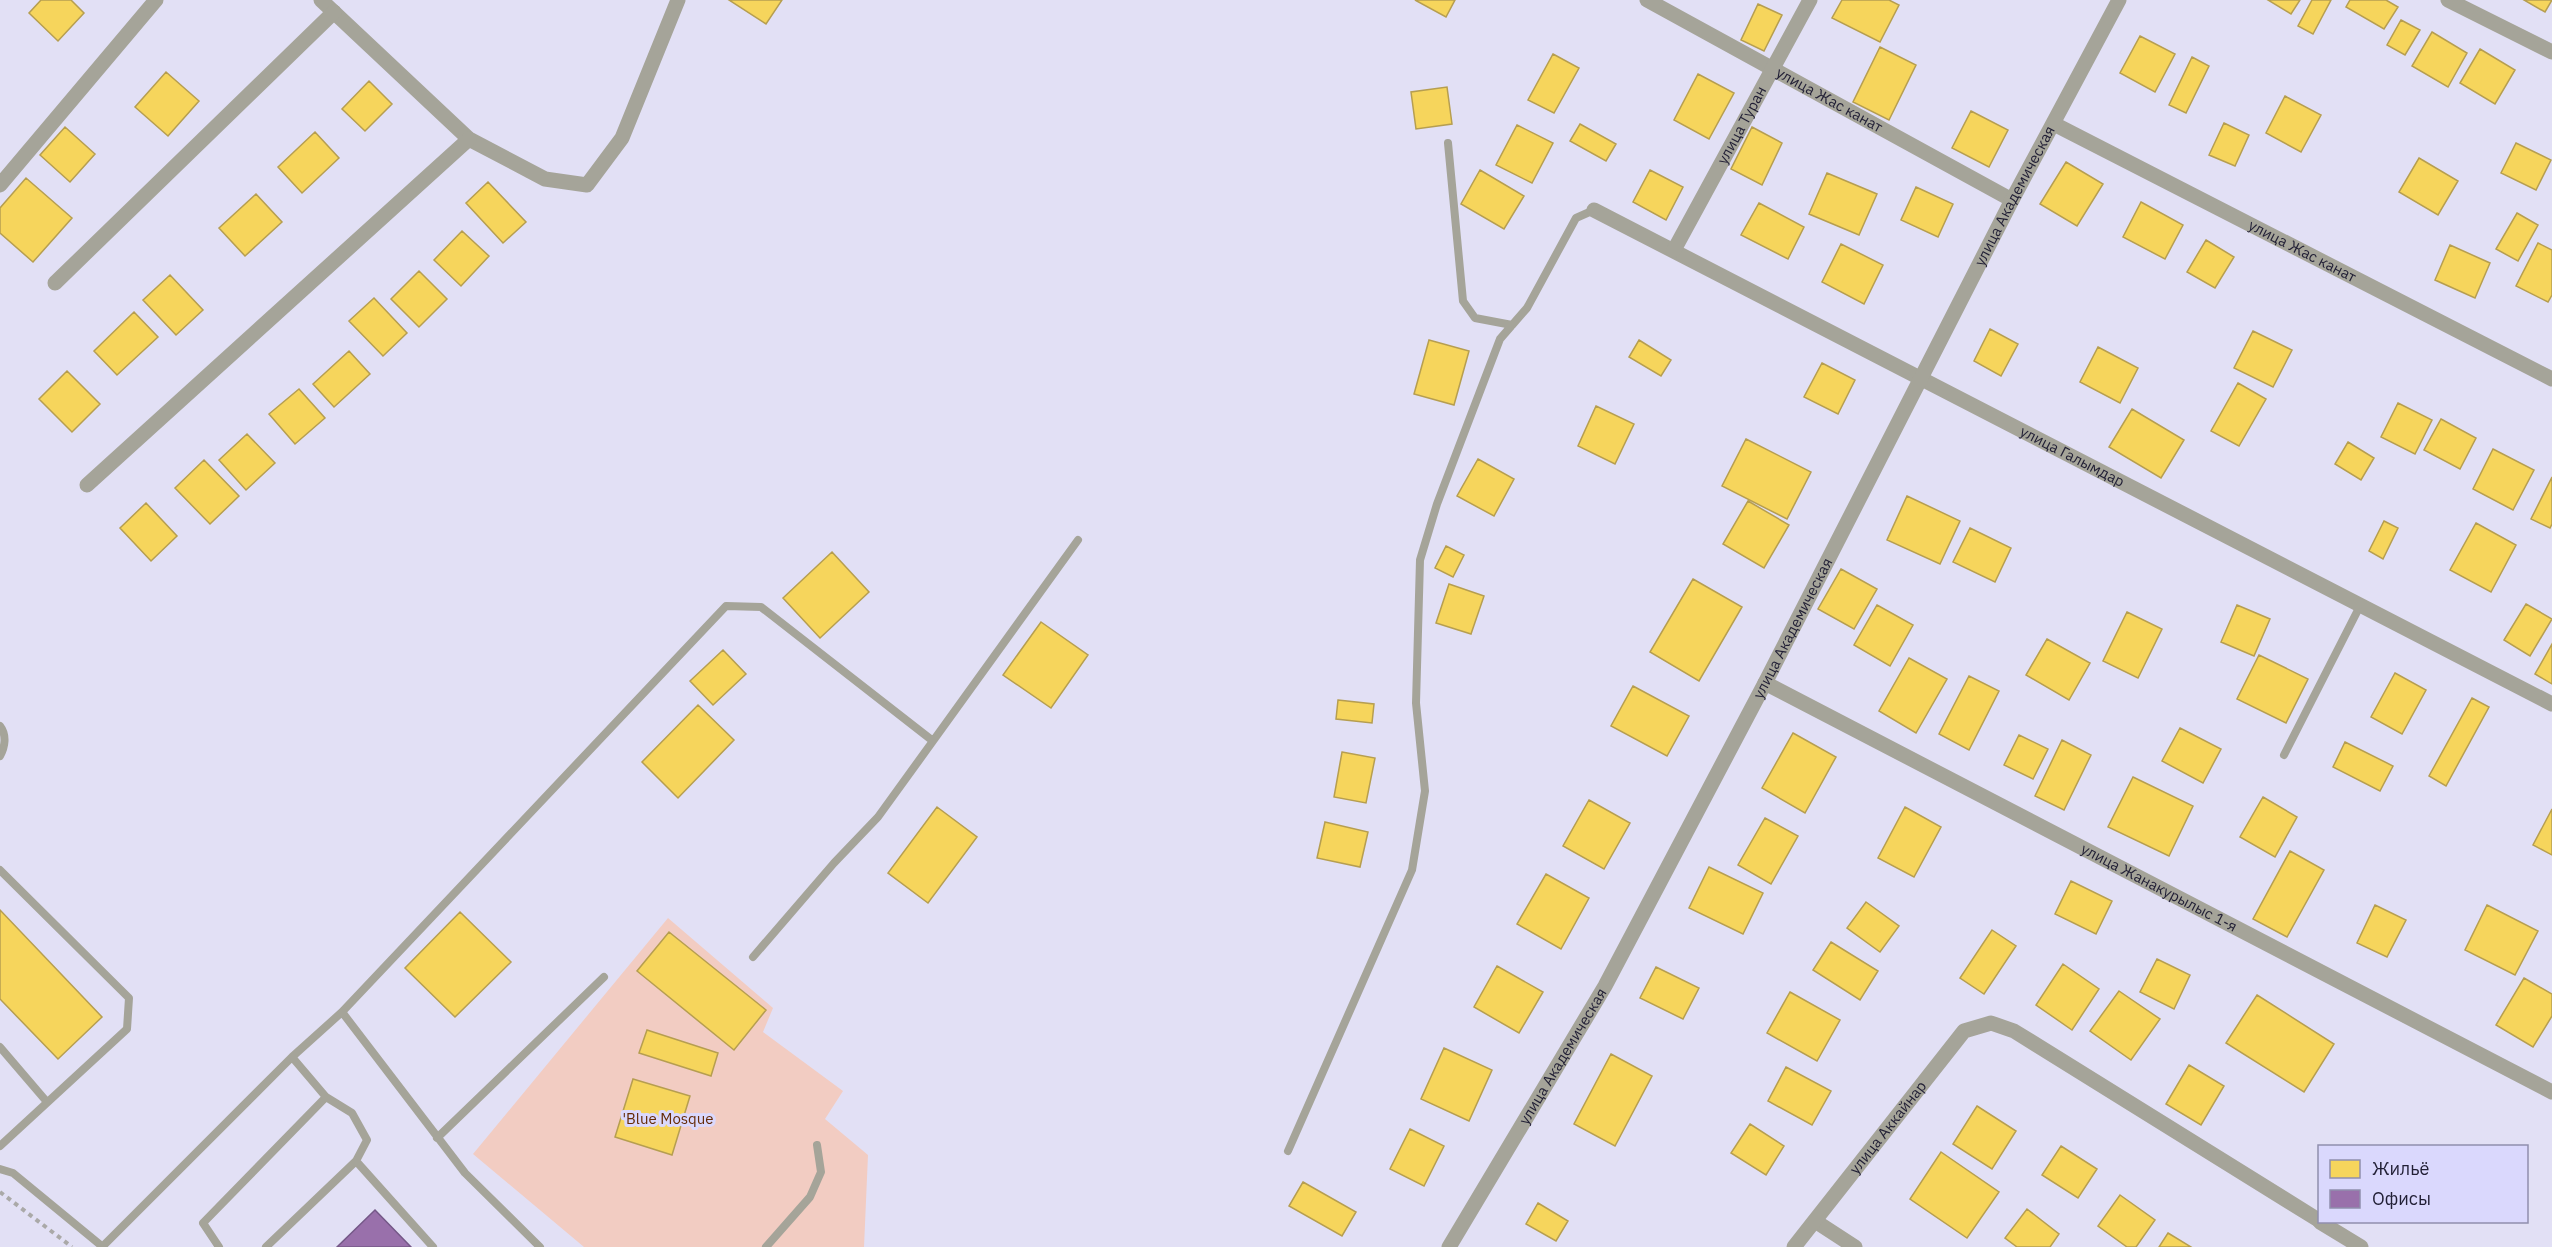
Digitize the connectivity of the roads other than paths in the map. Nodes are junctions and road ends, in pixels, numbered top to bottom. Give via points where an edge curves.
1 (156, 0) edge
2 (321, 0) edge
3 (678, 0) edge
4 (1647, 0) edge
5 (1810, 0) edge
6 (2119, 0) edge
7 (2448, 0) edge
8 (334, 12) junction
9 (2552, 52) edge
10 (1772, 68) junction
11 (2054, 124) junction
12 (469, 139) junction
13 (1448, 143) dead end
14 (0, 185) edge
15 (2012, 200) junction
16 (1594, 210) joint
17 (1674, 250) junction
18 (55, 283) dead end
19 (1512, 325) junction
20 (2552, 379) edge
21 (1920, 380) junction
22 (87, 485) dead end
23 (1078, 540) dead end
24 (2360, 606) junction
25 (1765, 683) junction
26 (2552, 704) edge
27 (0, 726) edge
28 (933, 741) junction
29 (2284, 755) dead end
30 (0, 756) edge
31 (0, 870) edge
32 (753, 957) dead end
33 (604, 977) dead end
34 (342, 1012) junction
35 (0, 1047) edge
36 (292, 1058) junction
37 (2552, 1092) edge
38 (326, 1097) junction
39 (47, 1102) junction
40 (437, 1138) junction
41 (817, 1145) dead end
42 (0, 1146) edge
43 (1288, 1151) dead end
44 (357, 1161) junction
45 (0, 1169) edge
46 (2318, 1220) edge
47 (1815, 1221) junction
48 (2323, 1223) edge
49 (102, 1247) edge
50 (219, 1247) edge
51 (266, 1247) edge
52 (433, 1247) edge
53 (540, 1247) edge
54 (766, 1247) edge
55 (1449, 1247) edge
56 (1794, 1247) edge
57 (1855, 1247) edge
58 (2361, 1247) edge

1 - 14 street
2 - 8 street
3 - 12 street via 622,138 587,185 545,179
4 - 10 street, улица Жас канат
5 - 10 street, улица Туран
6 - 11 street, улица Академическая
7 - 9 street
8 - 12 street
8 - 18 street
10 - 15 street, улица Жас канат
10 - 17 street, улица Туран
11 - 15 street, улица Академическая
11 - 20 street, улица Жас канат
12 - 22 street
13 - 19 lane via 1462,301 1475,318
15 - 21 street, улица Академическая
16 - 17 street, улица Галымдар
16 - 19 lane via 1576,218 1527,308
17 - 21 street, улица Галымдар
19 - 43 lane via 1500,339 1420,560 1416,703 1425,791 1412,870
21 - 24 street, улица Галымдар
21 - 25 street, улица Академическая
23 - 28 lane
24 - 26 street, улица Галымдар
24 - 29 lane
25 - 37 street, улица Жанакурылыс 1-я
25 - 55 street, улица Академическая via 1605,986
27 - 30 lane via 5,746
28 - 32 lane via 878,817
28 - 34 lane via 761,606 726,606
31 - 39 lane via 129,998 127,1029
33 - 40 lane
34 - 36 lane
34 - 40 lane
35 - 39 lane
36 - 38 lane
36 - 49 lane
38 - 44 lane via 352,1113 367,1140
38 - 50 lane via 203,1223
39 - 42 lane
40 - 53 lane via 465,1173
41 - 54 lane via 821,1172 810,1197
44 - 51 lane
44 - 52 lane
45 - 49 lane via 13,1173
46 - 47 street, улица Аккайнар via 2014,1031 1991,1023 1964,1031
47 - 56 street, улица Аккайнар
47 - 57 street
48 - 58 street

